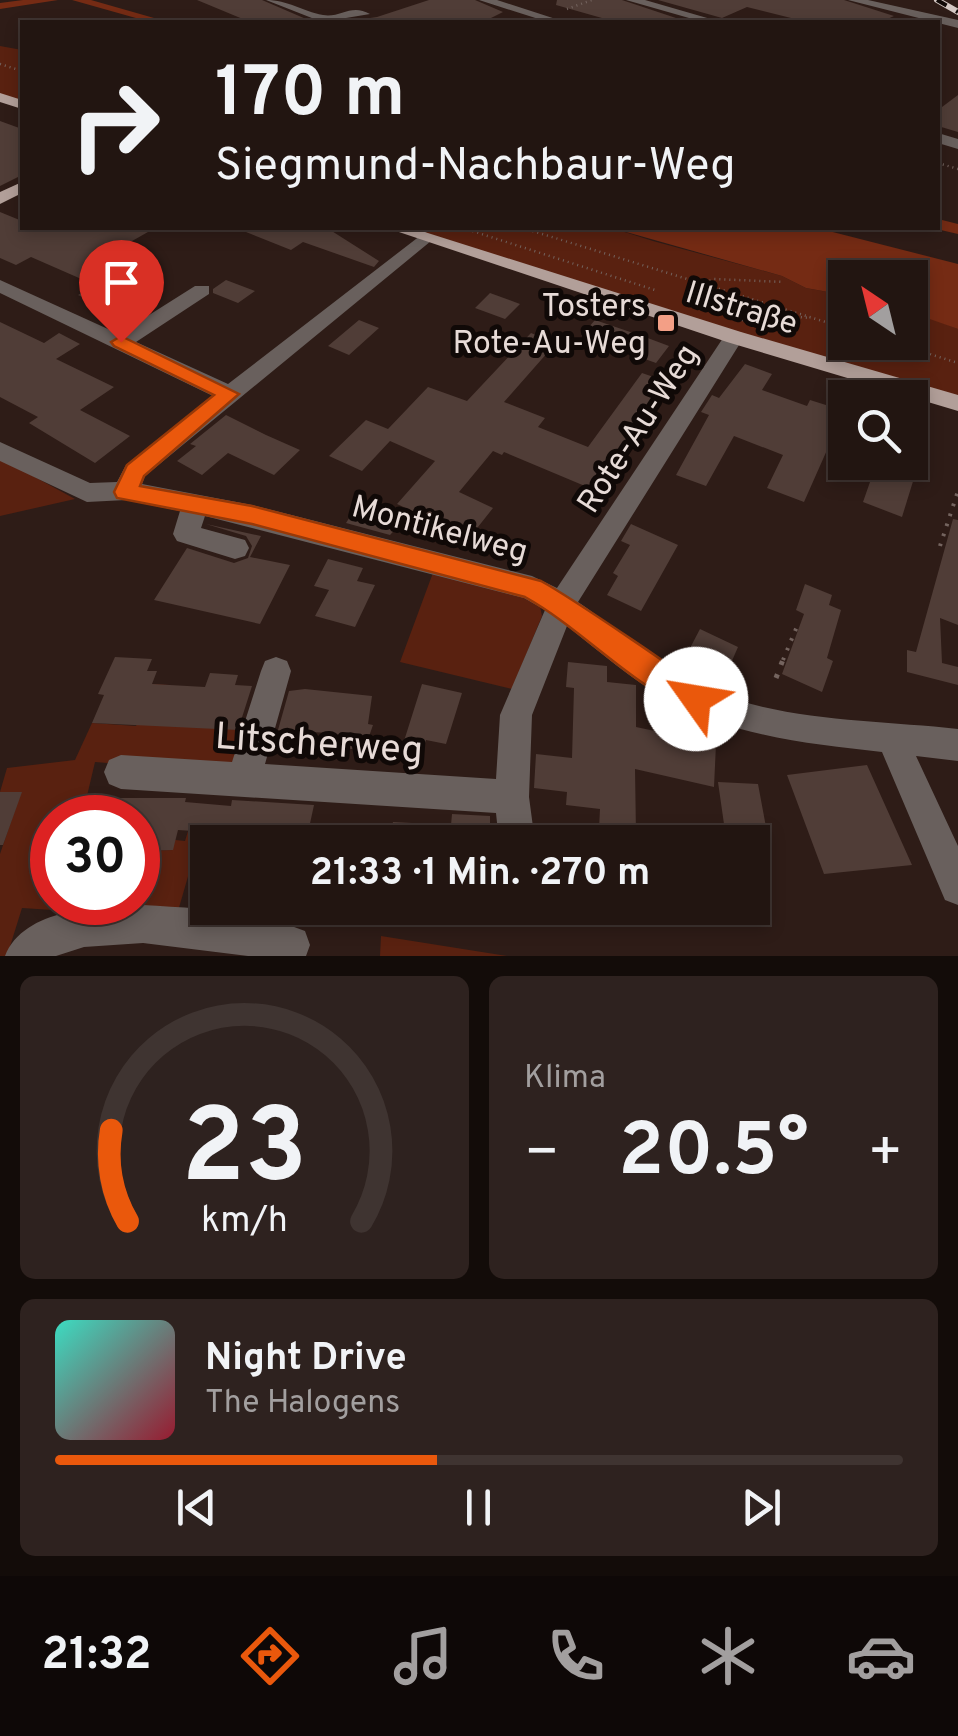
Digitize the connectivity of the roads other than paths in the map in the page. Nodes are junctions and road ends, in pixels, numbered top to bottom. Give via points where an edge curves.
1 (272, 0) edge
2 (485, 0) edge
3 (632, 0) edge
4 (854, 0) edge
5 (924, 1) edge
6 (364, 14) dead end
7 (552, 20) edge
8 (707, 20) edge
9 (958, 24) edge
10 (402, 230) edge
11 (425, 237) junction
12 (202, 290) dead end
13 (6, 295) edge
14 (735, 325) junction
15 (121, 342) junction
16 (229, 394) junction
17 (958, 403) edge
18 (0, 450) edge
19 (126, 492) junction
20 (196, 504) junction
21 (235, 548) dead end
22 (562, 604) junction
23 (276, 671) dead end
24 (896, 737) junction
25 (958, 746) edge
26 (120, 772) dead end
27 (244, 780) junction
28 (512, 798) junction
29 (515, 825) edge
30 (958, 887) edge
31 (291, 945) dead end
32 (24, 956) edge

1 - 6 street via 326,20 354,10
2 - 7 street
3 - 8 street
4 - 9 street
5 - 9 street
10 - 11 main road, Illstraße
11 - 14 main road, Illstraße
11 - 16 street
12 - 15 street
13 - 15 street
14 - 17 main road, Illstraße
14 - 22 street, Rote-Au-Weg
15 - 16 street
16 - 19 street via 135,471
18 - 19 street, Montikelweg via 87,493
19 - 20 street, Montikelweg
20 - 21 street via 186,534
20 - 22 street, Montikelweg via 532,588
22 - 24 street, Montikelweg via 669,684 732,713
22 - 28 street via 516,715
23 - 27 street
24 - 25 street, Montikelweg
24 - 30 street
26 - 27 street, Litscherweg
27 - 28 street, Litscherweg
28 - 29 street
31 - 32 street via 221,931 99,924 52,936

